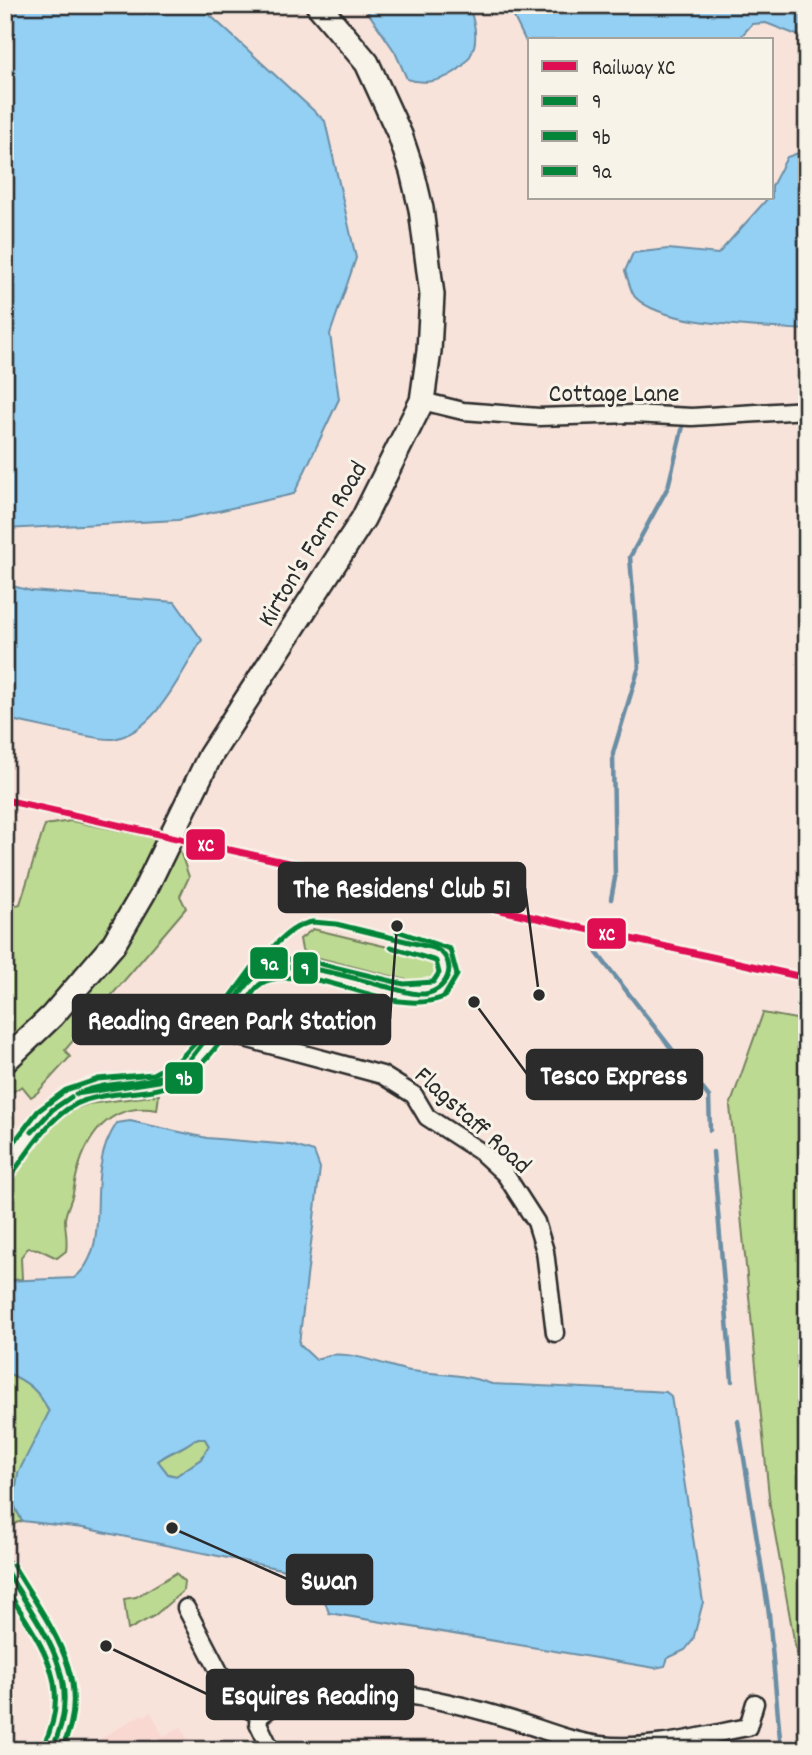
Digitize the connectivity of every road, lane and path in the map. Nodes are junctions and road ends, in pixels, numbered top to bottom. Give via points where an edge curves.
1 (317, 5) edge
2 (422, 401) junction
3 (807, 410) edge
4 (233, 1004) dead end
5 (215, 1030) junction
6 (5, 1061) edge
7 (5, 1168) edge
8 (555, 1333) dead end
9 (5, 1569) edge
10 (186, 1608) dead end
11 (755, 1703) dead end
12 (260, 1716) junction
13 (51, 1750) edge
14 (271, 1750) edge

1 - 2 street, Kirton's Farm Road via 367,63 412,171 432,295
2 - 3 street, Cottage Lane via 463,411 539,418 692,417
2 - 6 street, Kirton's Farm Road via 363,519 210,756 113,945 52,1016
4 - 5 street
5 - 7 street via 185,1066 161,1081 72,1095 47,1115
5 - 8 street, Flagstaff Road via 382,1075 414,1095 427,1117 481,1152 505,1174 536,1222 545,1251
9 - 13 street via 50,1649 64,1684 66,1711
10 - 12 street via 234,1700
11 - 12 street via 748,1727 621,1746 580,1741 447,1703 355,1690 308,1693
12 - 14 street via 258,1723

